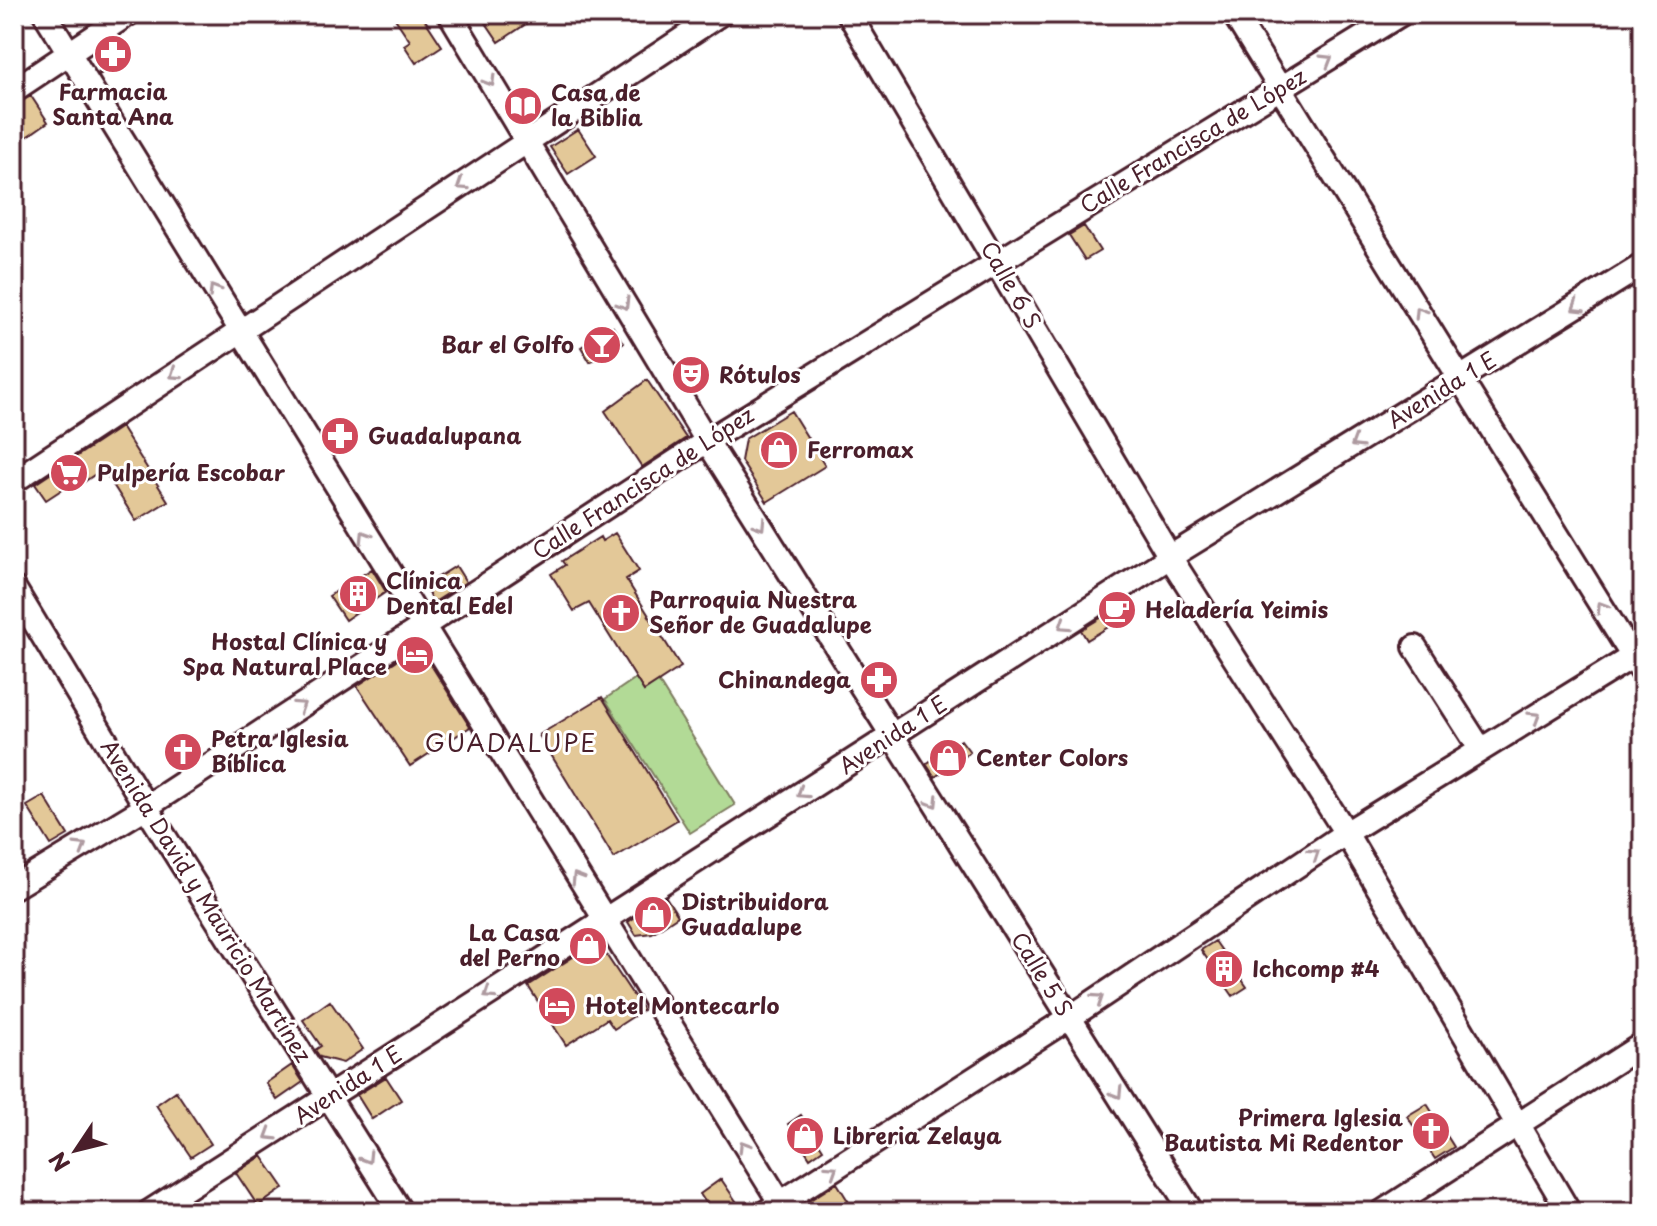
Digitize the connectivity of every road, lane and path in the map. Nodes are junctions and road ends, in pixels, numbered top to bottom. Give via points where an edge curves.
1 (45, 14) edge
2 (128, 14) edge
3 (450, 14) edge
4 (720, 14) edge
5 (849, 14) edge
6 (1234, 14) edge
7 (1401, 14) edge
8 (69, 53) junction
9 (1281, 88) junction
10 (14, 90) edge
11 (527, 142) junction
12 (997, 260) junction
13 (1643, 265) edge
14 (239, 331) junction
15 (1461, 379) junction
16 (707, 441) junction
17 (14, 481) edge
18 (1170, 557) junction
19 (14, 588) edge
20 (421, 626) junction
21 (1415, 647) dead end
22 (1639, 660) edge
23 (891, 736) junction
24 (1481, 750) junction
25 (146, 807) junction
26 (1346, 833) junction
27 (14, 887) edge
28 (603, 920) junction
29 (1069, 1018) junction
30 (1643, 1044) edge
31 (329, 1098) junction
32 (1517, 1126) junction
33 (14, 1207) edge
34 (777, 1209) edge
35 (17, 1212) edge
36 (149, 1212) edge
37 (401, 1212) edge
38 (1192, 1212) edge
39 (1382, 1212) edge
40 (1569, 1212) edge

1 - 8 street
2 - 8 street
3 -> 11 street, Calle 5 S
4 - 11 street
5 - 12 street, Calle 6 S
6 - 9 street
9 -> 7 street, Calle Francisca de López
8 - 10 street
14 -> 8 street
9 - 12 street, Calle Francisca de López
15 -> 9 street
11 -> 14 street
11 -> 16 street, Calle 5 S
12 - 16 street, Calle Francisca de López
12 - 18 street, Calle 6 S
13 -> 15 street, Avenida 1 E
14 -> 17 street
20 -> 14 street
15 -> 18 street, Avenida 1 E
22 -> 15 street
16 - 20 street, Calle Francisca de López
16 -> 23 street, Calle 5 S
18 -> 23 street, Avenida 1 E
18 - 26 street, Calle 6 S
19 - 25 street, Avenida David y Mauricio Martínez
25 -> 20 street, Calle Francisca de López
28 -> 20 street
21 - 24 street
24 -> 22 street
23 -> 28 street, Avenida 1 E
23 -> 29 street, Calle 5 S
24 - 26 street
27 -> 25 street, Calle Francisca de López
25 - 31 street, Avenida David y Mauricio Martínez
29 -> 26 street
26 - 32 street, Calle 6 S
28 -> 31 street, Avenida 1 E
34 -> 28 street
34 -> 29 street
29 -> 38 street, Calle 5 S
30 - 32 street
31 -> 36 street, Avenida 1 E
31 -> 37 street, Avenida David y Mauricio Martínez
32 - 39 street
32 - 40 street, Calle 6 S
33 - 35 street

